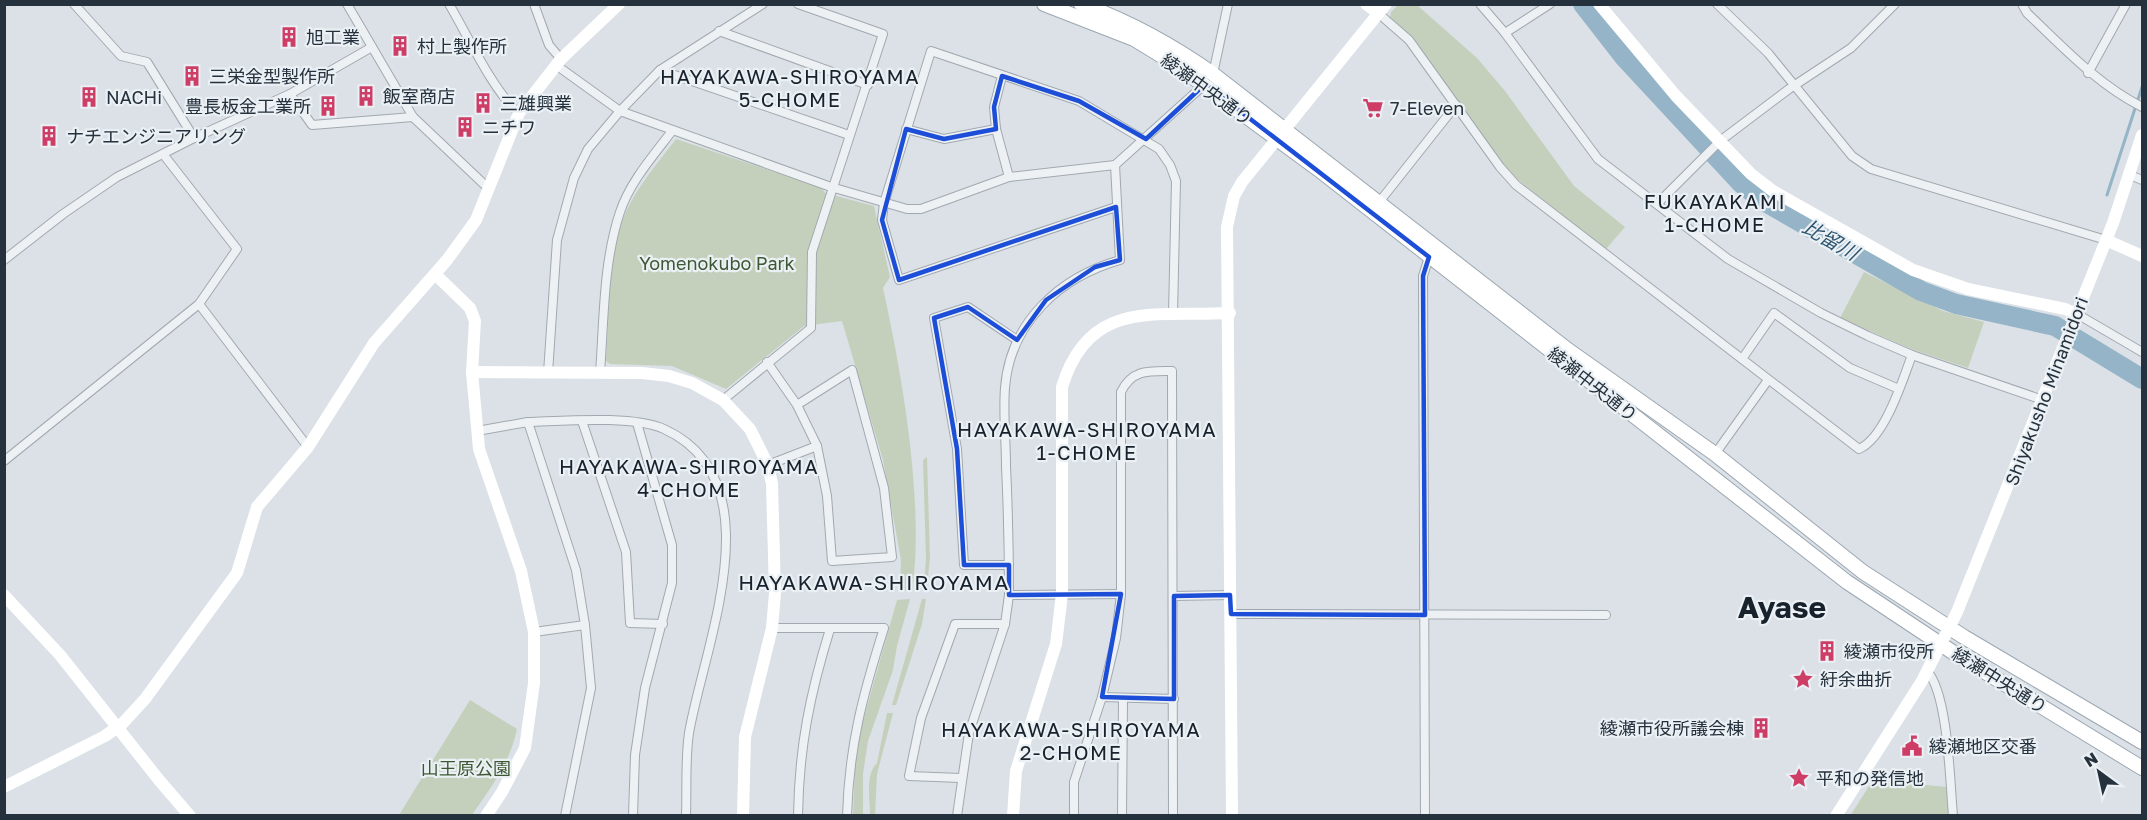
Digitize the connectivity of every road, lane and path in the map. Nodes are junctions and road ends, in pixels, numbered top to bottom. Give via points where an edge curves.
1 (74, 4) edge
2 (347, 4) edge
3 (449, 4) edge
4 (534, 4) edge
5 (619, 4) edge
6 (763, 4) edge
7 (798, 4) edge
8 (1044, 4) edge
9 (1081, 4) edge
10 (1228, 4) edge
11 (1366, 4) edge
12 (1480, 4) edge
13 (1550, 4) edge
14 (1599, 4) edge
15 (1717, 4) edge
16 (1895, 4) edge
17 (2022, 4) edge
18 (2126, 4) edge
19 (1382, 9) edge
20 (719, 31) junction
21 (1505, 33) junction
22 (372, 47) junction
23 (559, 62) junction
24 (660, 70) junction
25 (2088, 73) junction
26 (1002, 76) junction
27 (1209, 79) junction
28 (868, 85) junction
29 (1794, 86) junction
30 (290, 94) junction
31 (1456, 105) junction
32 (2142, 107) edge
33 (620, 111) junction
34 (519, 113) junction
35 (413, 117) junction
36 (906, 129) junction
37 (996, 129) junction
38 (672, 131) junction
39 (1280, 134) junction
40 (849, 135) junction
41 (2142, 135) edge
42 (194, 138) junction
43 (1146, 139) junction
44 (1717, 144) junction
45 (163, 154) junction
46 (1115, 165) junction
47 (2130, 175) junction
48 (1009, 177) junction
49 (2142, 180) edge
50 (831, 187) junction
51 (488, 188) junction
52 (1380, 201) junction
53 (884, 203) junction
54 (1657, 204) junction
55 (1116, 207) junction
56 (2106, 240) junction
57 (2142, 256) edge
58 (1429, 257) junction
59 (4, 260) edge
60 (435, 274) junction
61 (199, 304) junction
62 (1230, 313) junction
63 (1173, 314) junction
64 (2077, 314) junction
65 (1017, 340) junction
66 (2142, 352) edge
67 (1912, 354) junction
68 (1742, 359) junction
69 (767, 362) junction
70 (472, 372) junction
71 (548, 373) junction
72 (600, 373) junction
73 (1768, 380) junction
74 (1899, 389) junction
75 (723, 400) junction
76 (2043, 400) junction
77 (797, 405) junction
78 (582, 421) junction
79 (528, 422) junction
80 (638, 423) junction
81 (477, 431) junction
82 (817, 446) junction
83 (308, 447) junction
84 (1715, 454) junction
85 (4, 461) edge
86 (768, 465) junction
87 (1009, 565) junction
88 (1062, 594) junction
89 (1121, 594) junction
90 (4, 595) edge
91 (1009, 595) junction
92 (1231, 595) junction
93 (1174, 596) junction
94 (1231, 614) junction
95 (1425, 615) junction
96 (1606, 615) dead end
97 (663, 624) junction
98 (1005, 624) junction
99 (585, 625) junction
100 (772, 628) junction
101 (1950, 628) junction
102 (830, 629) junction
103 (534, 632) junction
104 (1941, 644) junction
105 (1924, 676) junction
106 (1102, 698) junction
107 (1122, 699) junction
108 (1174, 699) junction
109 (116, 728) junction
110 (2142, 742) edge
111 (2142, 768) edge
112 (960, 778) junction
113 (4, 787) edge
114 (190, 816) edge
115 (486, 816) edge
116 (565, 816) edge
117 (633, 816) edge
118 (686, 816) edge
119 (743, 816) edge
120 (798, 816) edge
121 (847, 816) edge
122 (957, 816) edge
123 (1013, 816) edge
124 (1074, 816) edge
125 (1122, 816) edge
126 (1173, 816) edge
127 (1232, 816) edge
128 (1425, 816) edge
129 (1836, 816) edge
130 (1953, 816) edge

1 - 42 street via 121,56 147,62
2 - 22 street
3 - 34 street via 493,79
4 - 23 street
5 - 23 street
6 - 20 street
7 - 28 street via 883,34
8 - 27 main road, 綾瀬中央通り via 1134,39
9 - 27 main road, 綾瀬中央通り via 1181,51
10 - 27 street
11 - 19 street
12 - 21 street
13 - 21 street
14 - 44 street
15 - 29 street via 1768,53
16 - 29 street via 1851,48
17 - 25 street via 2027,14 2079,60
18 - 25 street
19 - 31 street
19 - 39 street
20 - 24 street
20 - 28 street
21 - 54 street via 1598,159
22 - 30 street
22 - 35 street
23 - 33 street
23 - 34 street
24 - 33 street
24 - 40 street
25 - 32 street
26 - 36 street via 931,51
26 - 37 street via 994,107
26 - 43 street via 1080,101
27 - 39 main road, 綾瀬中央通り
27 - 43 street
28 - 40 street
29 - 44 street
29 - 56 street via 1843,146 1871,169
30 - 35 street via 312,125
30 - 42 street
31 - 52 street
31 - 68 street via 1516,185
33 - 38 street
33 - 71 street via 588,149 574,177 565,209 557,240
34 - 51 street
35 - 51 street
36 - 37 street via 944,139
36 - 53 street
37 - 48 street
38 - 50 street
38 - 72 street via 640,171 620,211 609,256
39 - 52 main road, 綾瀬中央通り
39 - 58 main road, 綾瀬中央通り
39 - 62 street via 1242,182 1229,212
40 - 50 street
41 - 47 street, Shiyakusho Minamidori
42 - 45 street
43 - 46 street
43 - 63 street via 1159,148 1176,181
44 - 54 street
44 - 64 street via 1773,191 1913,270 1968,289
45 - 59 street via 117,177
45 - 61 street via 237,249
46 - 48 street
46 - 55 street
47 - 49 street
47 - 56 street, Shiyakusho Minamidori
48 - 53 street via 921,209
50 - 53 street
50 - 69 street via 812,252 811,328
51 - 60 street via 476,220
52 - 84 main road, 綾瀬中央通り via 1568,350
53 - 55 street via 882,220 900,280
54 - 67 street via 1728,260 1821,313
55 - 65 street via 1120,260 1095,267 1069,282 1046,300
56 - 57 street
56 - 64 street, Shiyakusho Minamidori
58 - 95 street via 1423,276
58 - 104 main road, 綾瀬中央通り via 1846,582
60 - 70 street via 470,308 475,321
60 - 83 street via 374,343
61 - 83 street
61 - 85 street
62 - 63 street
62 - 92 street
63 - 88 street via 1140,315 1109,323 1084,342 1068,369 1062,387
64 - 66 street
64 - 76 street, Shiyakusho Minamidori
65 - 87 street via 1005,387
65 - 87 street via 968,307 934,318 957,449 964,565
67 - 74 street
67 - 76 street
68 - 73 street
68 - 74 street via 1774,313 1850,368
69 - 75 street
69 - 77 street
70 - 71 street
70 - 81 street
71 - 72 street
72 - 75 street via 669,376
73 - 74 street via 1859,449 1866,446 1886,419
73 - 84 street
75 - 86 street via 750,429
76 - 101 street, Shiyakusho Minamidori
77 - 82 street
77 - 82 street via 852,370 884,488 892,557 832,561 827,496
78 - 79 street
78 - 80 street
78 - 97 street via 626,552 630,623
79 - 81 street
79 - 99 street via 576,570
80 - 97 street via 672,545 672,583
80 - 118 street via 662,428 699,453 715,476 725,507 717,624 688,736
81 - 103 street via 490,483 521,571
82 - 86 street
83 - 109 street via 257,507 237,573 145,699
84 - 101 main road, 綾瀬中央通り via 1889,591
86 - 100 street via 772,484
87 - 91 street
88 - 89 street
88 - 91 street
88 - 123 street via 1056,644 1016,771
89 - 93 street via 1121,392 1132,375 1143,370 1172,371
89 - 106 street
90 - 109 street via 60,655
91 - 98 street
92 - 93 street
92 - 94 street
93 - 108 street
94 - 95 street
94 - 127 street
95 - 96 street
95 - 128 street
97 - 117 street via 645,688 634,754
98 - 112 street via 969,733
98 - 112 street via 955,624 921,718 909,776
99 - 103 street
99 - 116 street via 591,688
100 - 102 street
100 - 119 street via 745,737
101 - 104 street, Shiyakusho Minamidori
101 - 110 main road, 綾瀬中央通り
102 - 120 street via 807,712 799,764
102 - 121 street via 884,628 852,742
103 - 115 street via 534,683 525,748
104 - 105 street, Shiyakusho Minamidori
104 - 111 main road, 綾瀬中央通り
105 - 129 street, Shiyakusho Minamidori
105 - 130 street via 1937,685 1943,712
106 - 107 street
106 - 124 street via 1074,782
107 - 108 street
107 - 125 street
108 - 126 street
109 - 113 street
109 - 114 street
112 - 122 street

